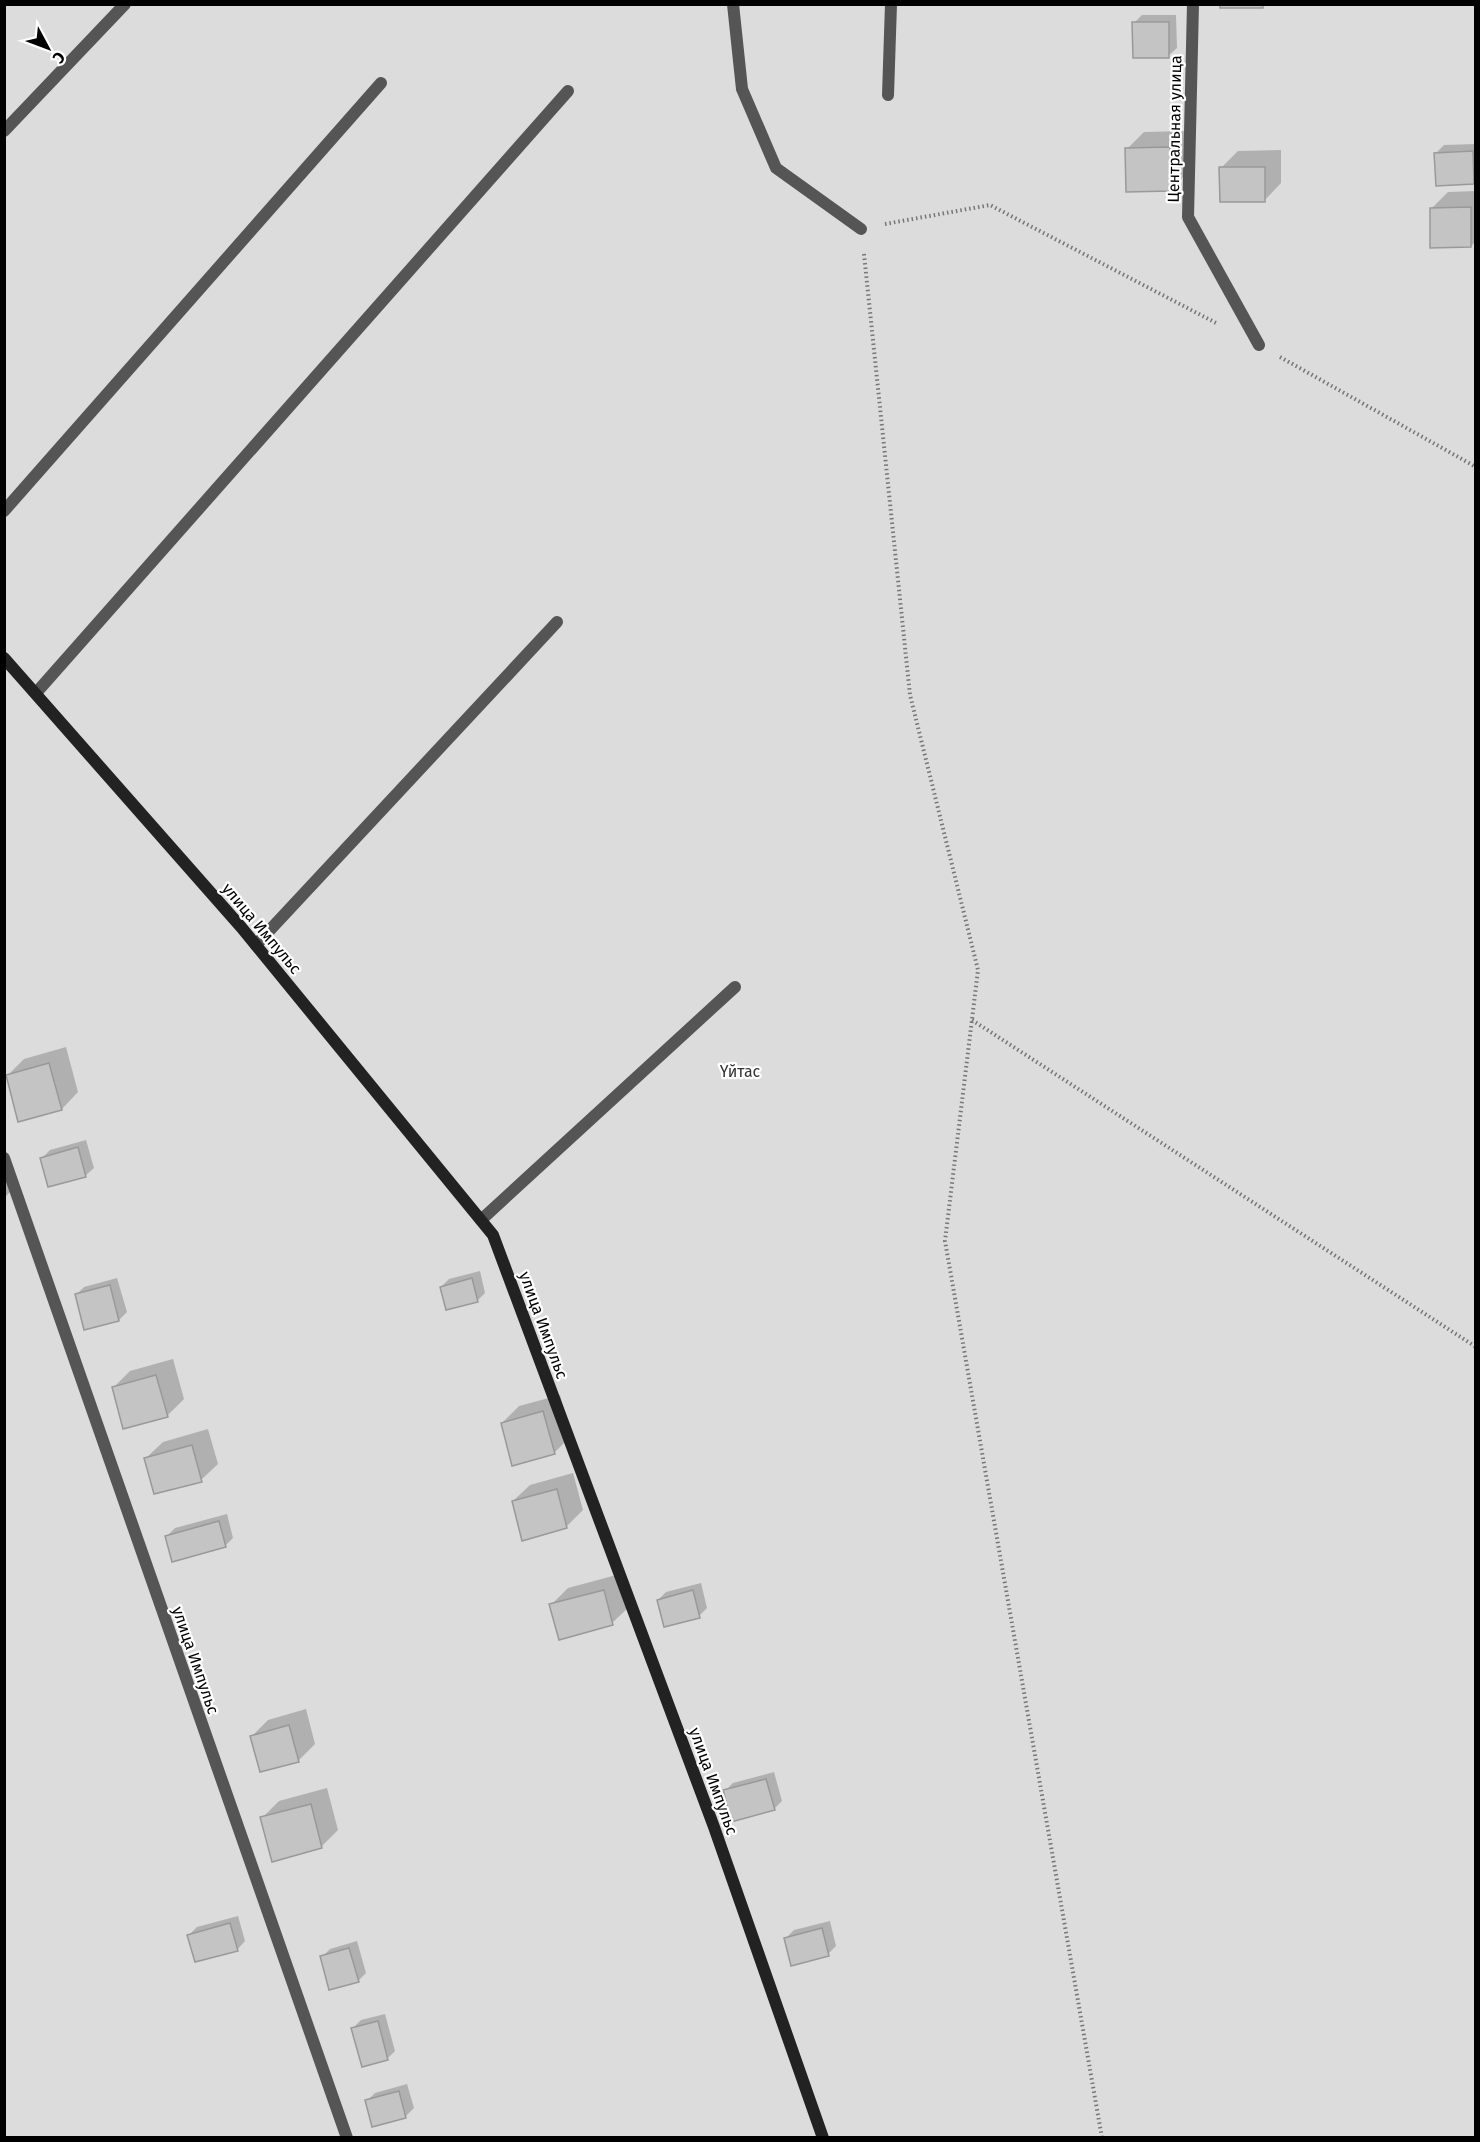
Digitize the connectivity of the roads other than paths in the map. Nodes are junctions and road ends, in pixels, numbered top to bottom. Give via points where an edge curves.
1 (124, 4) edge
2 (733, 4) edge
3 (891, 4) edge
4 (1192, 4) edge
5 (381, 83) dead end
6 (568, 91) dead end
7 (888, 95) dead end
8 (4, 131) edge
9 (861, 229) road end
10 (1259, 345) road end
11 (4, 511) edge
12 (557, 622) dead end
13 (4, 658) edge
14 (36, 693) junction
15 (256, 945) junction
16 (735, 987) dead end
17 (4, 1158) edge
18 (481, 1220) junction
19 (347, 2138) edge
20 (823, 2138) edge

1 - 8 street
2 - 9 street via 742,89 776,168
3 - 7 street
4 - 10 street, Центральная улица via 1188,217
5 - 11 street
6 - 14 street
12 - 15 street
13 - 14 street, улица Импульс
14 - 15 street, улица Импульс
15 - 18 street, улица Импульс
16 - 18 street
17 - 19 street, улица Импульс
18 - 20 street, улица Импульс via 493,1235 689,1760

